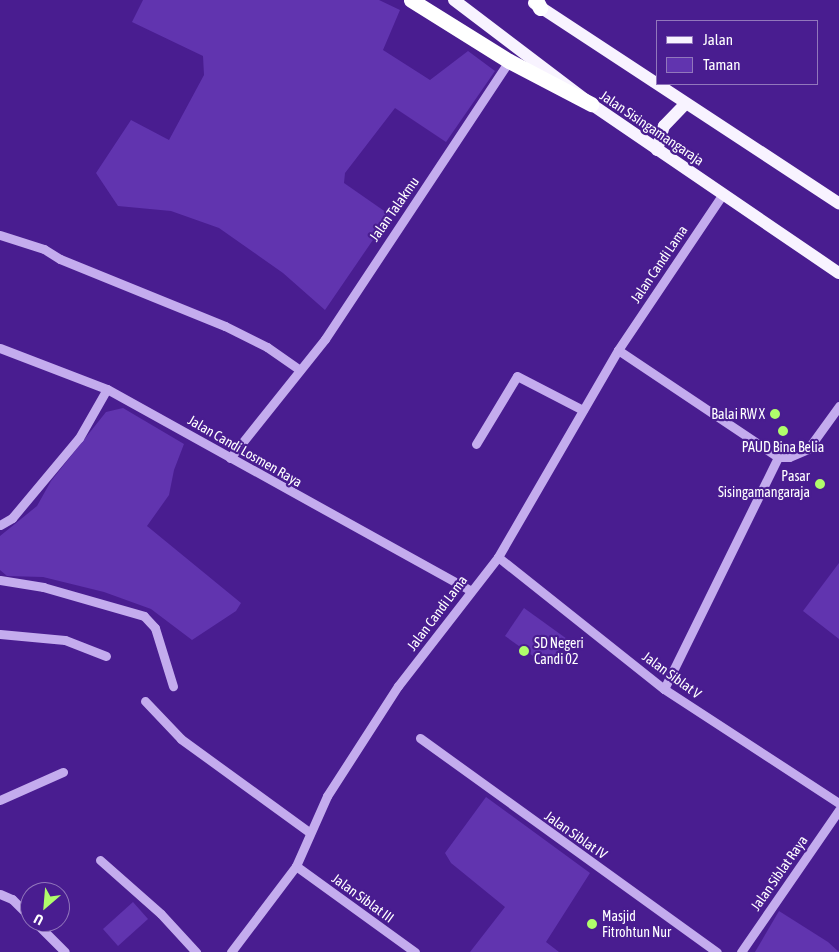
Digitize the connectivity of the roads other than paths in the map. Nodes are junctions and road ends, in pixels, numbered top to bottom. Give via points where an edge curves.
1 (411, 0) edge
2 (454, 0) edge
3 (535, 3) edge
4 (509, 61) junction
5 (656, 84) edge
6 (657, 85) edge
7 (591, 104) junction
8 (685, 104) junction
9 (657, 150) junction
10 (723, 194) junction
11 (839, 203) edge
12 (0, 235) edge
13 (839, 273) edge
14 (0, 348) edge
15 (618, 350) junction
16 (300, 370) junction
17 (107, 389) junction
18 (839, 406) edge
19 (583, 410) junction
20 (476, 444) dead end
21 (778, 457) junction
22 (230, 458) junction
23 (0, 525) edge
24 (498, 557) junction
25 (0, 580) edge
26 (471, 591) junction
27 (0, 634) edge
28 (106, 656) dead end
29 (173, 686) dead end
30 (664, 689) junction
31 (145, 701) dead end
32 (420, 738) dead end
33 (63, 772) dead end
34 (0, 800) edge
35 (839, 803) edge
36 (839, 810) edge
37 (309, 832) junction
38 (100, 860) dead end
39 (296, 866) junction
40 (0, 894) edge
41 (20, 906) edge
42 (45, 932) edge
43 (65, 952) edge
44 (196, 952) edge
45 (231, 952) edge
46 (415, 952) edge
47 (718, 952) edge
48 (741, 952) edge

1 - 4 highway
2 - 7 main road, Jalan Sisingamangaraja
3 - 5 main road
4 - 7 highway
4 - 16 street, Jalan Talakmu via 325,339
6 - 8 main road
7 - 9 main road, Jalan Sisingamangaraja
8 - 9 main road via 664,126
8 - 11 main road
9 - 10 main road, Jalan Sisingamangaraja
10 - 13 main road, Jalan Sisingamangaraja
10 - 15 street, Jalan Candi Lama
12 - 16 street via 44,249 225,326 267,347
14 - 17 street, Jalan Candi Losmen Raya
15 - 19 street, Jalan Candi Lama
15 - 21 street
16 - 22 street, Jalan Talakmu
17 - 22 street, Jalan Candi Losmen Raya
17 - 23 street via 79,438 12,518
18 - 21 street via 808,449 789,457
19 - 20 street via 522,376 512,382
19 - 24 street, Jalan Candi Lama
21 - 30 street
22 - 26 street, Jalan Candi Losmen Raya
24 - 26 street, Jalan Candi Lama
24 - 30 street, Jalan Siblat V
25 - 29 street via 43,587 144,616 156,628
26 - 37 street, Jalan Candi Lama via 398,686 327,796
27 - 28 street via 65,640
30 - 35 street, Jalan Siblat V
31 - 37 street via 181,739
32 - 47 street, Jalan Siblat IV
33 - 34 street
36 - 48 street, Jalan Siblat Raya
37 - 39 street, Jalan Candi Lama
38 - 44 street via 156,910
39 - 45 street, Jalan Candi Lama
39 - 46 street, Jalan Siblat III
40 - 41 street via 12,898
42 - 43 street

